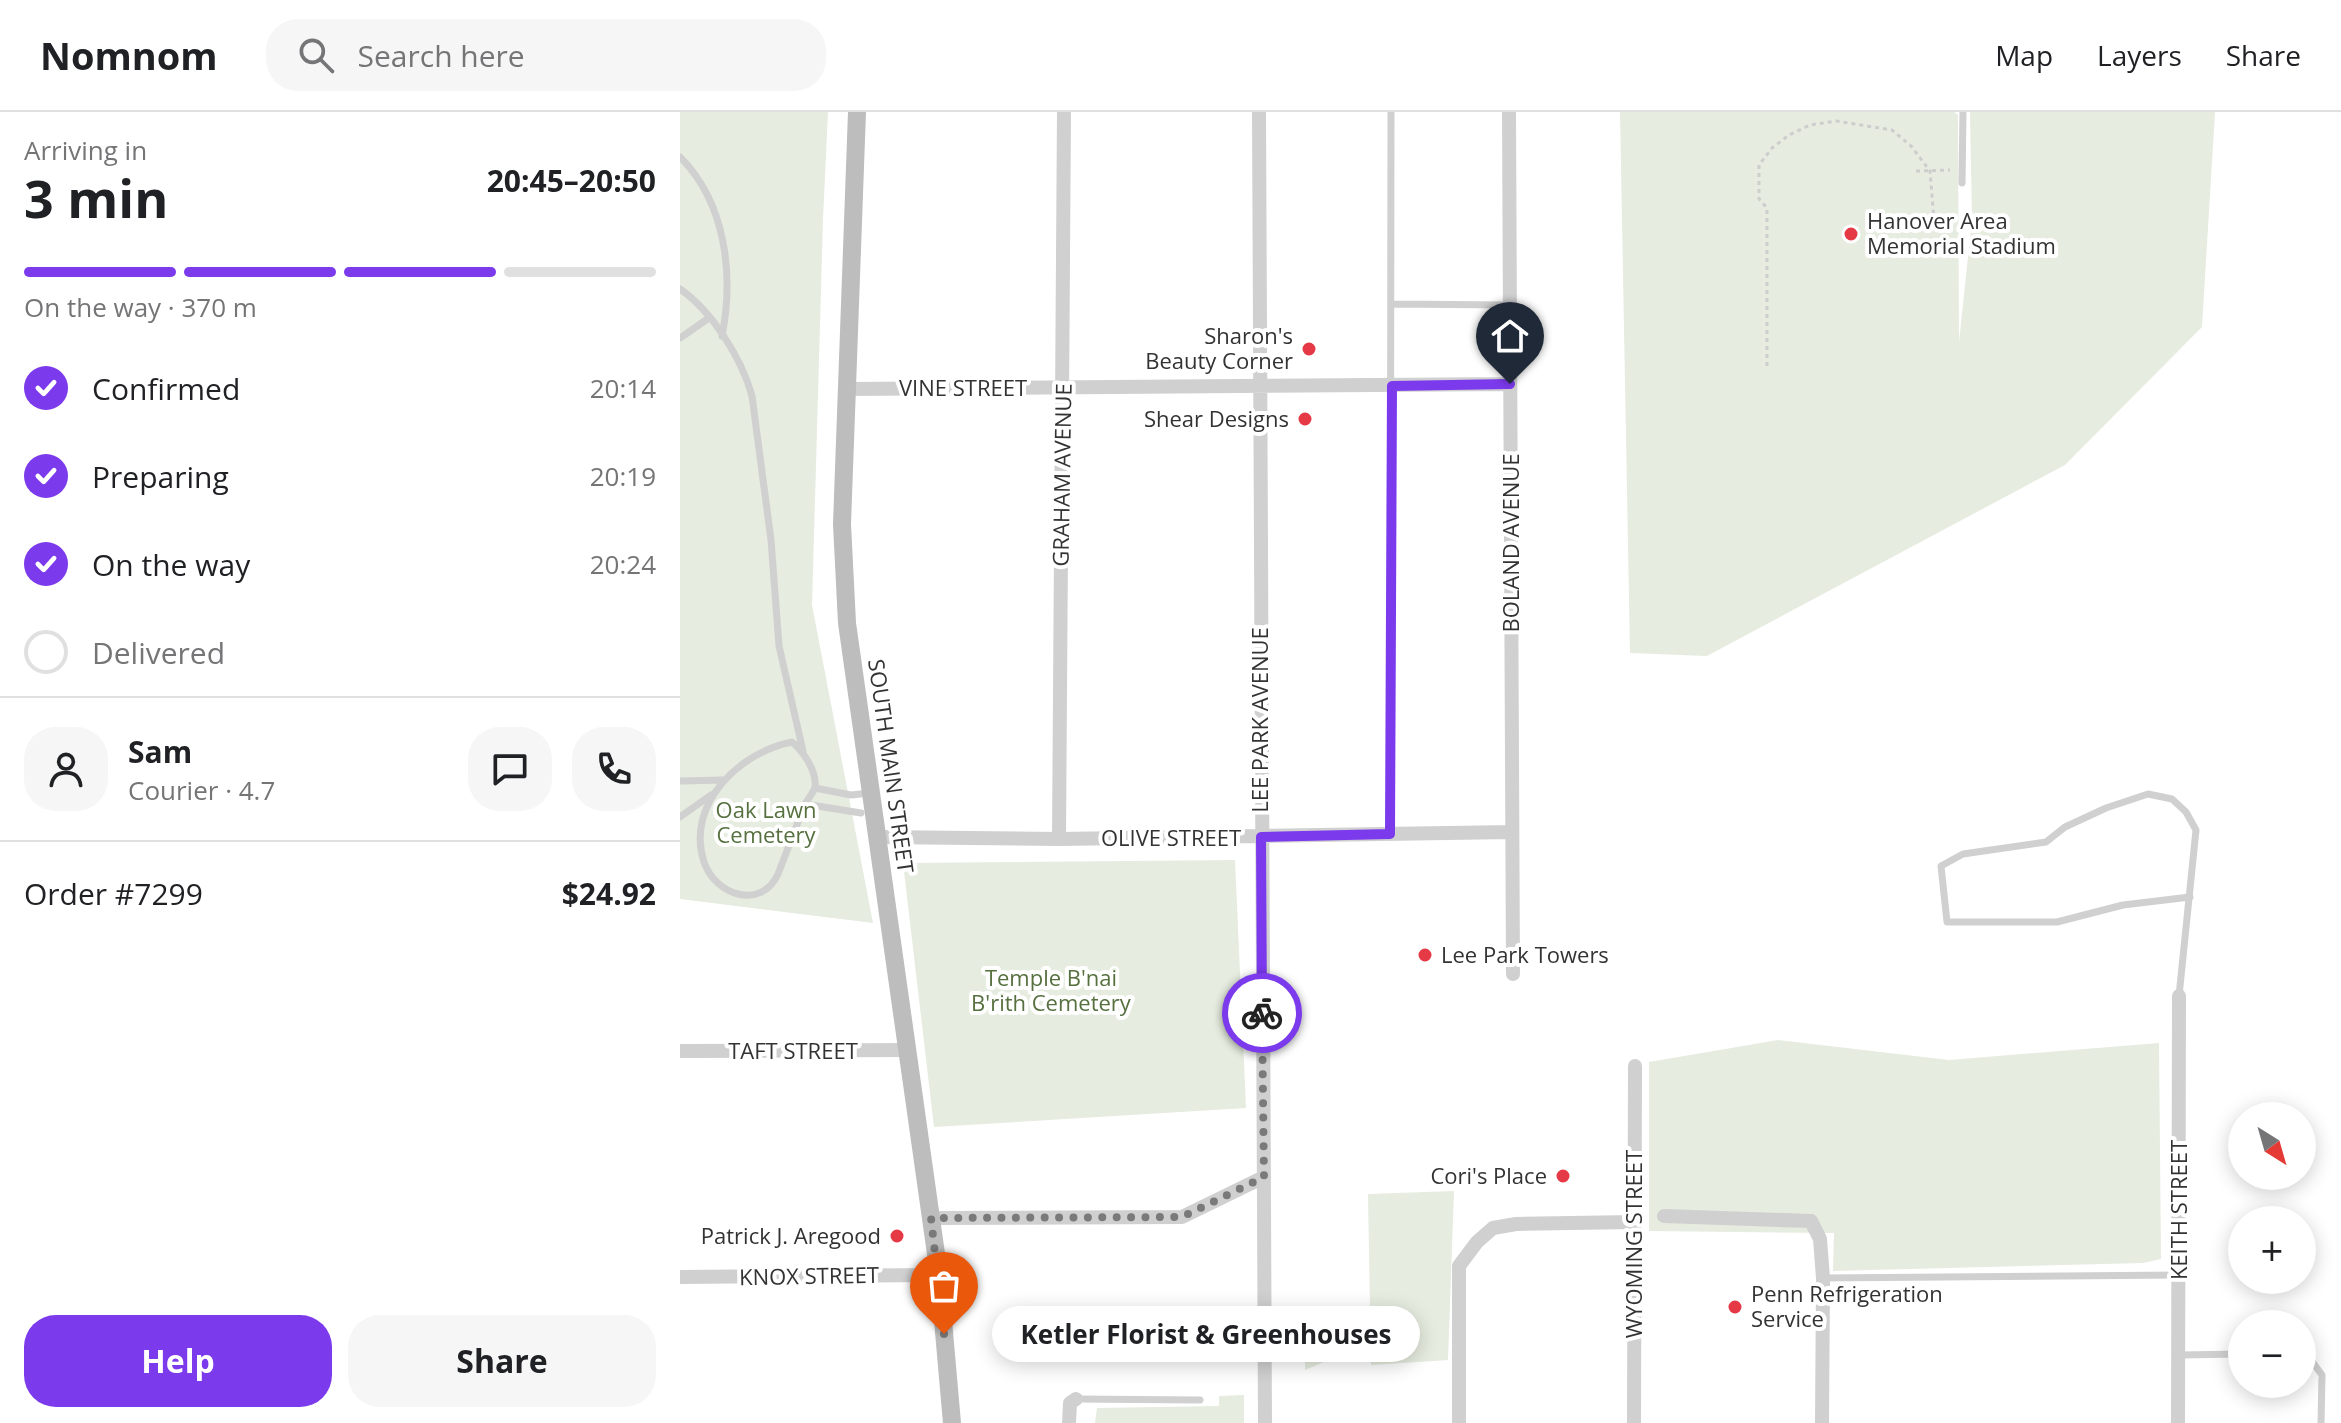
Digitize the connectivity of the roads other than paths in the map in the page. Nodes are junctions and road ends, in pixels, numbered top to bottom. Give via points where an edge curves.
1 (857, 112) edge
2 (1064, 112) edge
3 (1259, 112) edge
4 (1391, 112) edge
5 (1509, 112) edge
6 (1963, 112) edge
7 (680, 157) edge
8 (1962, 183) dead end
9 (680, 289) edge
10 (1391, 304) junction
11 (1509, 305) junction
12 (709, 318) junction
13 (722, 336) junction
14 (680, 338) edge
15 (1510, 384) junction
16 (1259, 386) junction
17 (1392, 386) junction
18 (1064, 388) junction
19 (848, 389) junction
20 (803, 751) junction
21 (723, 780) junction
22 (680, 781) edge
23 (815, 788) junction
24 (715, 791) junction
25 (870, 793) junction
26 (805, 804) junction
27 (861, 813) dead end
28 (680, 817) edge
29 (1512, 832) junction
30 (1390, 834) junction
31 (877, 837) junction
32 (1261, 837) junction
33 (1059, 839) junction
34 (2190, 897) junction
35 (1513, 974) dead end
36 (2179, 996) joint
37 (907, 1050) junction
38 (680, 1051) edge
39 (1635, 1066) dead end
40 (1264, 1177) junction
41 (1664, 1216) dead end
42 (931, 1218) junction
43 (1634, 1222) junction
44 (939, 1275) junction
45 (2179, 1275) junction
46 (680, 1277) edge
47 (1823, 1278) junction
48 (2228, 1354) edge
49 (2179, 1355) junction
50 (2316, 1367) edge
51 (1076, 1399) joint
52 (1200, 1400) dead end
53 (952, 1423) edge
54 (1069, 1423) edge
55 (1265, 1423) edge
56 (1459, 1423) edge
57 (1634, 1423) edge
58 (1822, 1423) edge
59 (2178, 1423) edge
60 (2321, 1423) edge

1 - 19 main road, SOUTH MAIN STREET
2 - 18 street, GRAHAM AVENUE
3 - 16 street, LEE PARK AVENUE
4 - 10 lane
5 - 11 street, BOLAND AVENUE
6 - 8 lane
7 - 13 lane via 695,172 718,223 729,293
9 - 12 lane
10 - 11 lane
10 - 17 lane
11 - 15 street, BOLAND AVENUE
12 - 13 lane
12 - 14 lane
13 - 20 lane via 746,374 752,396 779,646
15 - 17 street, VINE STREET
15 - 29 street, BOLAND AVENUE
16 - 17 street, VINE STREET
16 - 18 street, VINE STREET
16 - 32 street, LEE PARK AVENUE
17 - 30 lane
18 - 19 street, VINE STREET
18 - 33 street, GRAHAM AVENUE
19 - 25 main road, SOUTH MAIN STREET via 842,524 847,623
20 - 21 lane via 792,742 776,745
20 - 23 lane
21 - 22 lane
21 - 24 lane
23 - 25 lane
23 - 26 lane
24 - 26 lane via 700,846 704,864 719,885 748,896 774,884
24 - 28 lane
25 - 31 main road, SOUTH MAIN STREET
26 - 27 lane
29 - 30 street, OLIVE STREET
29 - 35 street, BOLAND AVENUE
30 - 32 street, OLIVE STREET
31 - 33 street, OLIVE STREET
31 - 37 main road, SOUTH MAIN STREET
32 - 33 street, OLIVE STREET
32 - 40 street, LEE PARK AVENUE
34 - 34 lane via 2196,830 2172,799 2148,794 2065,827 2046,842 1963,854 1941,866 1947,922 2057,922 2123,905
34 - 36 lane
36 - 45 street, KEITH STREET
37 - 38 street, TAFT STREET
37 - 42 main road, SOUTH MAIN STREET
39 - 43 street, WYOMING STREET
40 - 42 street via 1182,1217
40 - 55 street, LEE PARK AVENUE
41 - 47 street via 1811,1221 1820,1239
42 - 44 main road, SOUTH MAIN STREET
43 - 56 street via 1516,1224 1493,1228 1477,1242 1459,1266
43 - 57 street, WYOMING STREET
44 - 46 street, KNOX STREET
44 - 53 main road, SOUTH MAIN STREET
45 - 47 lane
45 - 49 street, KEITH STREET
47 - 58 street
48 - 49 lane
49 - 59 street, KEITH STREET
50 - 60 lane via 2322,1375
51 - 52 lane
51 - 54 street via 1070,1403

